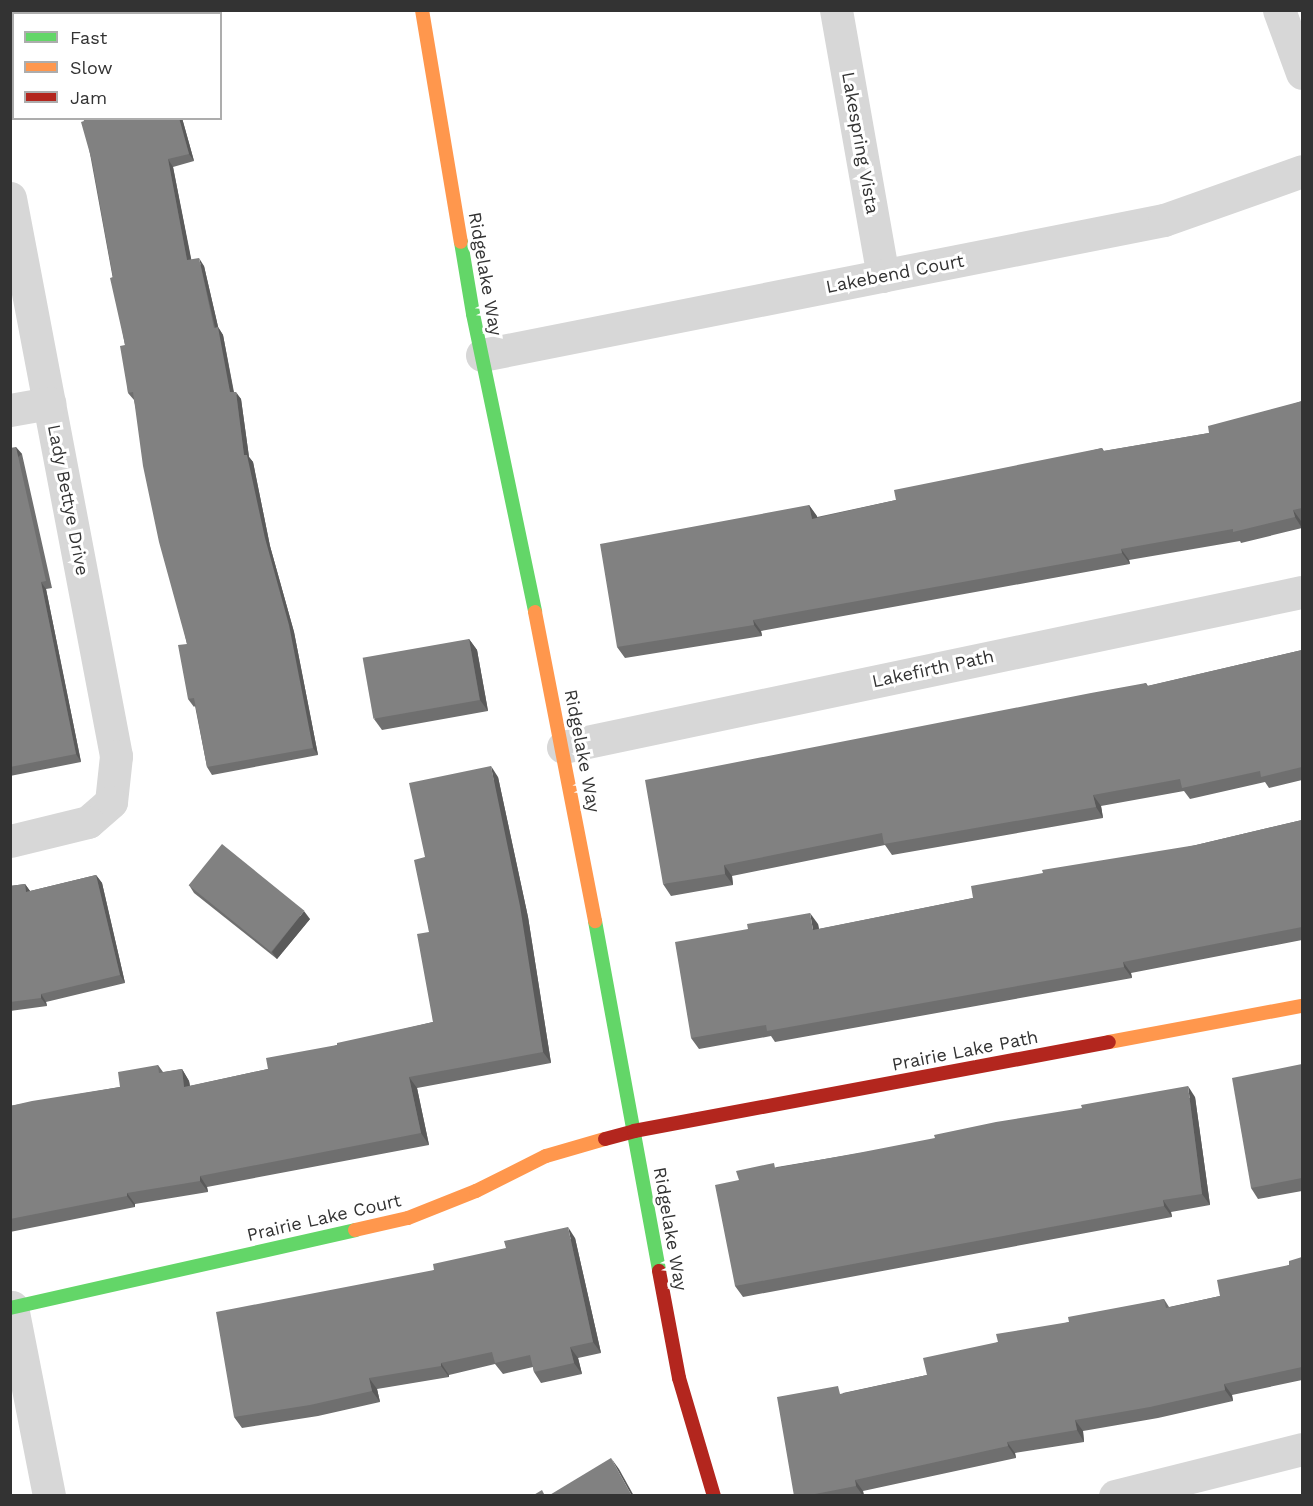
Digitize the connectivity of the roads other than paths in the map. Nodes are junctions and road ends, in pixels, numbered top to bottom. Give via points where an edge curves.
1 (422, 10) edge
2 (836, 10) edge
3 (1279, 10) edge
4 (1302, 73) edge
5 (1302, 171) edge
6 (10, 198) edge
7 (883, 276) junction
8 (482, 355) junction
9 (49, 403) junction
10 (10, 411) edge
11 (1302, 592) edge
12 (564, 747) junction
13 (10, 841) edge
14 (1302, 1006) edge
15 (634, 1131) junction
16 (11, 1307) edge
17 (1302, 1449) edge
18 (49, 1496) edge
19 (714, 1496) edge
20 (1115, 1496) edge

1 - 8 street, Ridgelake Way
2 - 7 street, Lakespring Vista
3 - 4 street
5 - 7 street, Lakebend Court via 1164,220
6 - 9 street, Lady Bettye Drive
7 - 8 street, Lakebend Court
8 - 12 street, Ridgelake Way
9 - 10 street
9 - 13 street, Lady Bettye Drive via 116,756 111,802 88,822
11 - 12 street, Lakefirth Path
12 - 15 street, Ridgelake Way
14 - 15 street, Prairie Lake Path
15 - 16 street, Prairie Lake Court via 546,1156 476,1191 408,1218
15 - 19 street, Ridgelake Way via 679,1378
16 - 18 street
17 - 20 street

